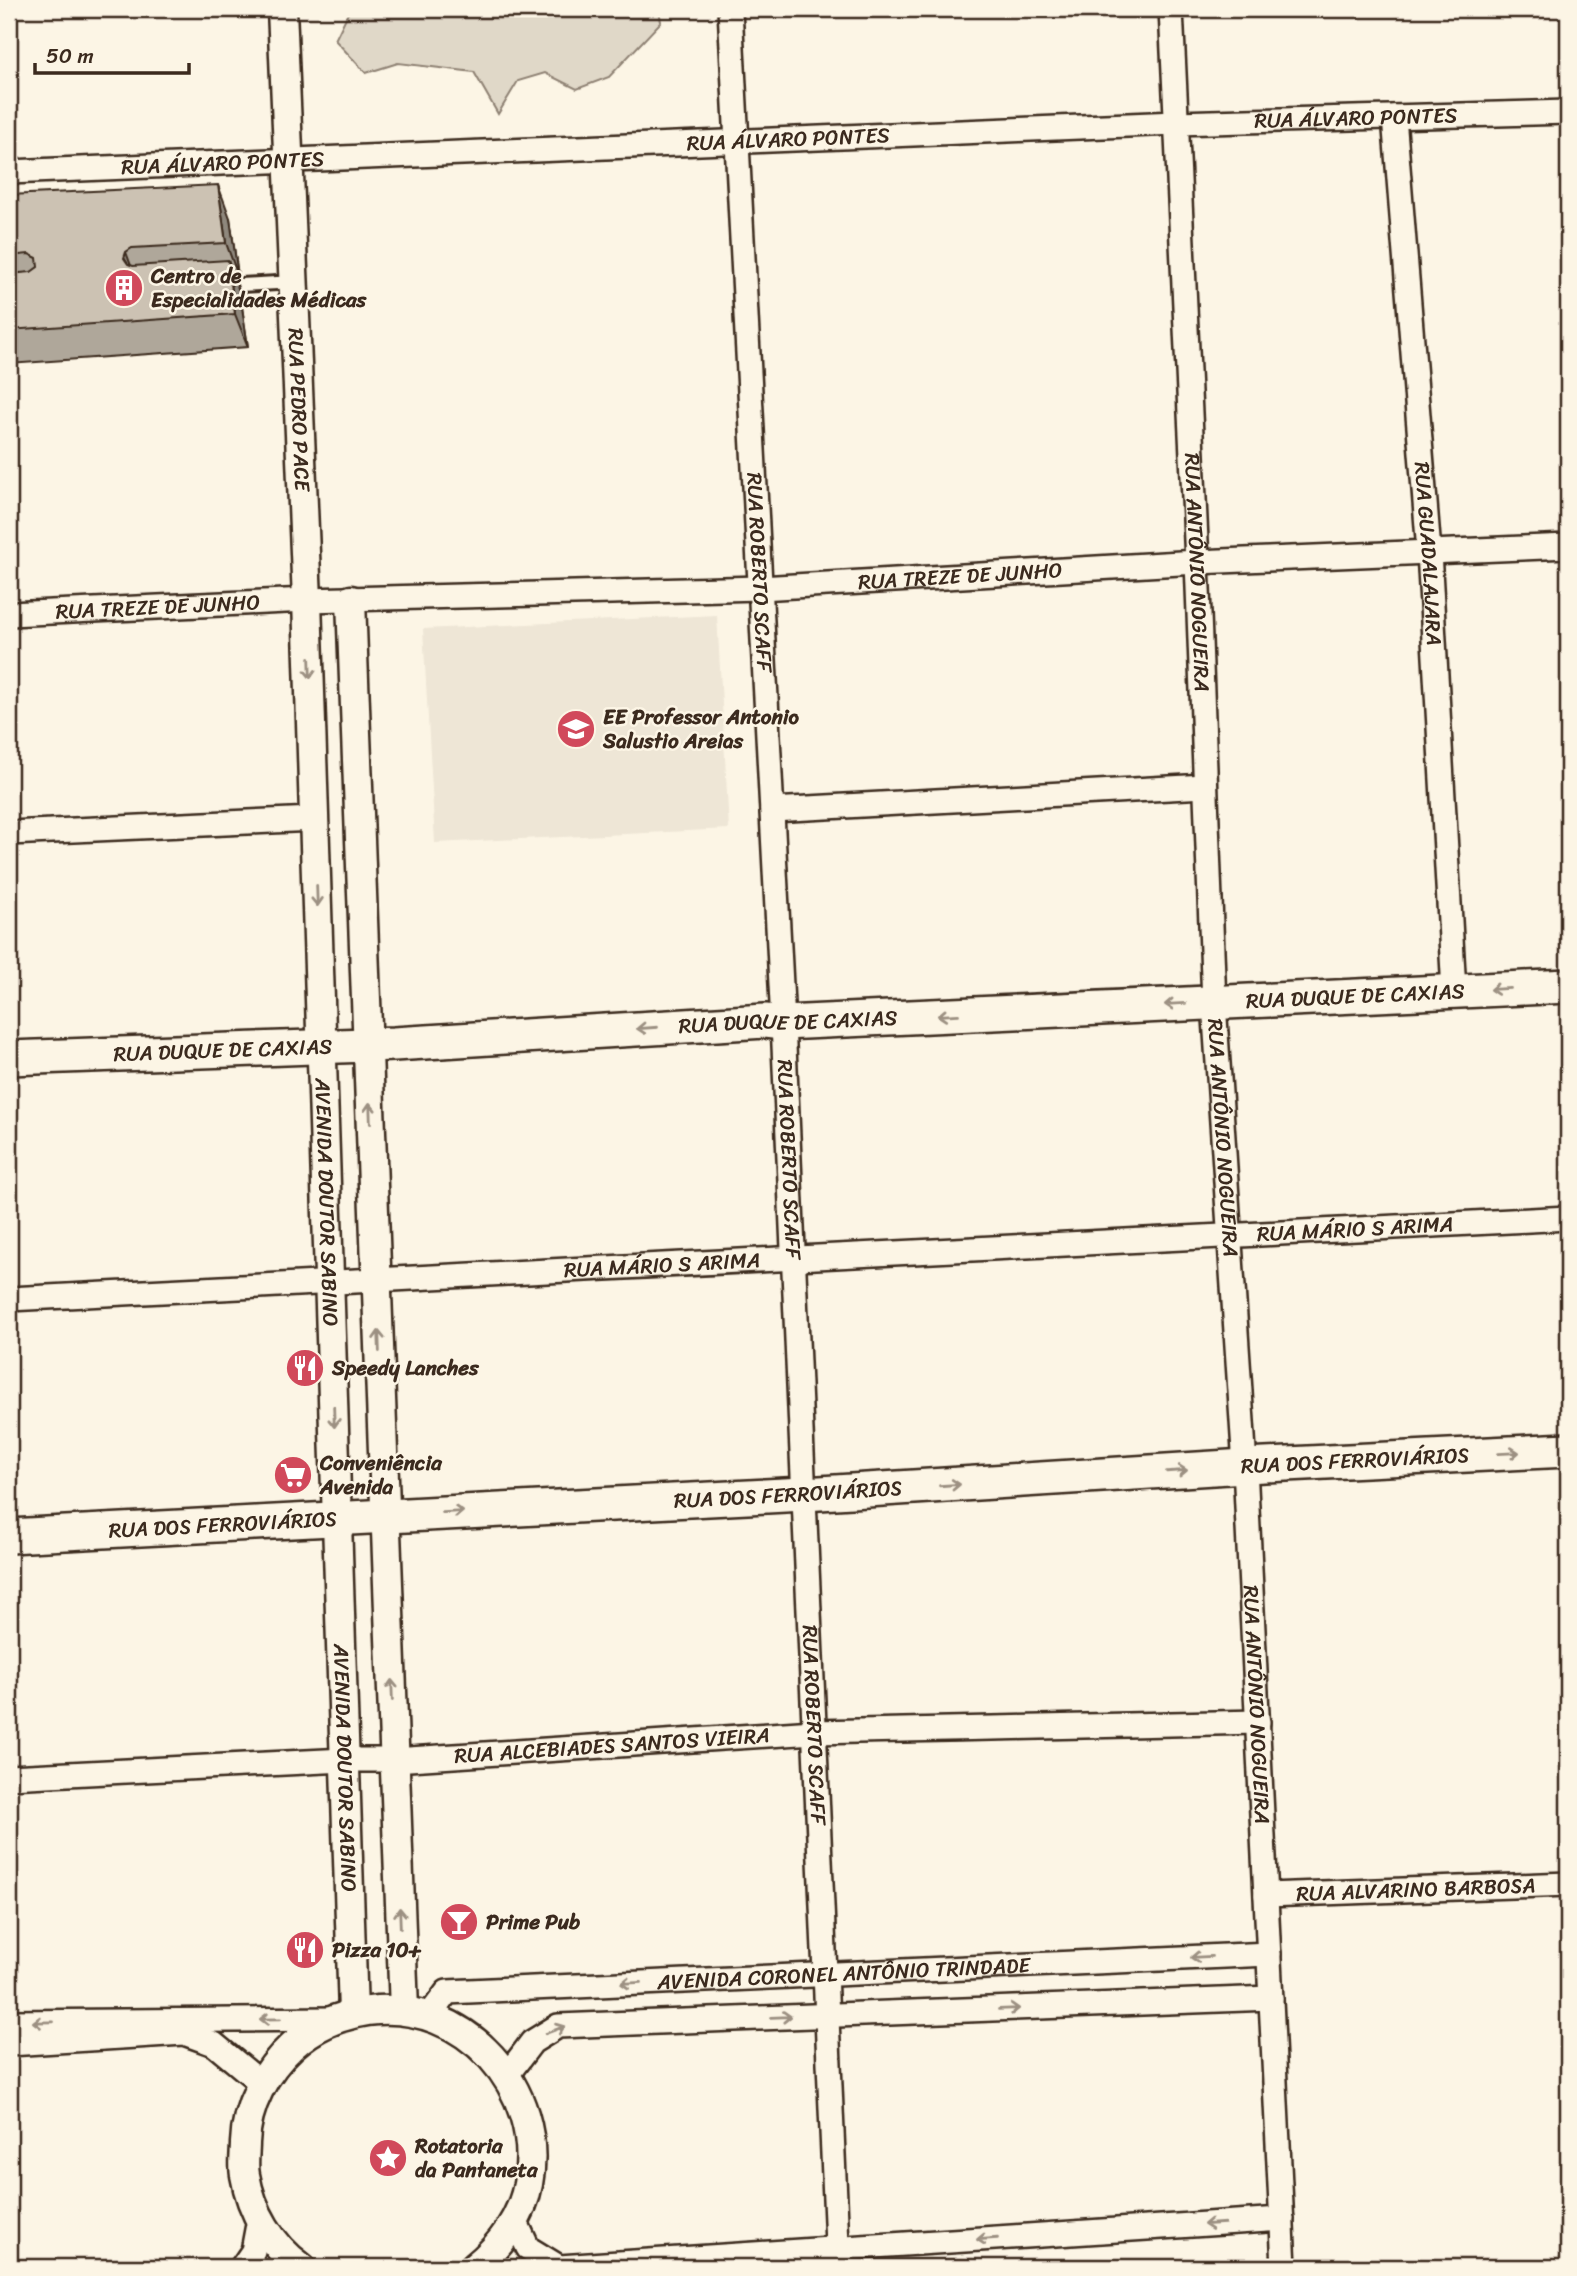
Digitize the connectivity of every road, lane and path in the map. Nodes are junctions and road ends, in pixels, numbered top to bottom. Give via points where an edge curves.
1 (282, 9) edge
2 (730, 9) edge
3 (1171, 9) edge
4 (1568, 112) edge
5 (1394, 117) junction
6 (1176, 123) junction
7 (737, 141) junction
8 (290, 158) junction
9 (9, 172) edge
10 (295, 282) junction
11 (213, 286) edge
12 (1568, 546) edge
13 (1429, 552) junction
14 (1197, 562) junction
15 (760, 588) junction
16 (307, 600) junction
17 (351, 600) junction
18 (9, 614) edge
19 (1205, 786) junction
20 (772, 810) junction
21 (314, 819) junction
22 (9, 834) edge
23 (1568, 986) edge
24 (1454, 991) junction
25 (1213, 1003) junction
26 (783, 1023) junction
27 (368, 1044) junction
28 (322, 1045) junction
29 (9, 1058) edge
30 (1568, 1218) edge
31 (1231, 1236) junction
32 (794, 1258) junction
33 (377, 1280) junction
34 (329, 1282) junction
35 (9, 1299) edge
36 (1568, 1450) edge
37 (1245, 1466) junction
38 (804, 1494) junction
39 (385, 1515) junction
40 (337, 1517) junction
41 (9, 1536) edge
42 (1258, 1722) junction
43 (814, 1732) junction
44 (345, 1760) junction
45 (394, 1760) junction
46 (9, 1777) edge
47 (1568, 1884) edge
48 (1266, 1895) junction
49 (1269, 1954) junction
50 (825, 1974) junction
51 (1271, 1998) junction
52 (416, 2013) junction
53 (346, 2016) junction
54 (827, 2016) junction
55 (9, 2022) edge
56 (9, 2044) edge
57 (507, 2075) junction
58 (261, 2083) junction
59 (259, 2219) junction
60 (515, 2220) junction
61 (1282, 2220) junction
62 (837, 2258) edge
63 (242, 2267) edge
64 (301, 2267) edge
65 (475, 2267) edge
66 (1278, 2267) edge
67 (1284, 2267) edge

1 - 8 street, RUA PEDRO PACE
2 - 7 street, RUA ROBERTO SCAFF
3 - 6 street, RUA ANTÔNIO NOGUEIRA
4 - 5 street, RUA ÁLVARO PONTES
5 - 6 street, RUA ÁLVARO PONTES
5 - 13 street, RUA GUADALAJARA
6 - 7 street, RUA ÁLVARO PONTES
6 - 14 street, RUA ANTÔNIO NOGUEIRA
7 - 8 street, RUA ÁLVARO PONTES
7 - 15 street, RUA ROBERTO SCAFF
8 - 9 street, RUA ÁLVARO PONTES
8 - 10 street, RUA PEDRO PACE
10 - 11 lane
10 - 16 street, RUA PEDRO PACE
12 - 13 street, RUA TREZE DE JUNHO
13 - 14 street, RUA TREZE DE JUNHO
13 - 24 street, RUA GUADALAJARA
14 - 15 street, RUA TREZE DE JUNHO
14 - 19 street, RUA ANTÔNIO NOGUEIRA
15 - 17 street, RUA TREZE DE JUNHO
15 - 20 street, RUA ROBERTO SCAFF
16 - 17 street, RUA TREZE DE JUNHO
16 - 18 street, RUA TREZE DE JUNHO
16 -> 21 street, AVENIDA DOUTOR SABINO
17 - 27 street
19 - 20 street
19 - 25 street, RUA ANTÔNIO NOGUEIRA
20 - 26 street, RUA ROBERTO SCAFF
21 - 22 street
21 -> 28 street, AVENIDA DOUTOR SABINO
23 -> 24 main road, RUA DUQUE DE CAXIAS
24 - 25 main road, RUA DUQUE DE CAXIAS
25 -> 26 main road, RUA DUQUE DE CAXIAS
25 - 31 street, RUA ANTÔNIO NOGUEIRA
26 -> 27 main road, RUA DUQUE DE CAXIAS
26 - 32 street, RUA ROBERTO SCAFF
27 - 28 main road, RUA DUQUE DE CAXIAS
33 -> 27 street
28 - 29 main road, RUA DUQUE DE CAXIAS
28 - 34 street, AVENIDA DOUTOR SABINO
30 - 31 street, RUA MÁRIO S ARIMA
31 - 32 street, RUA MÁRIO S ARIMA
31 - 37 street, RUA ANTÔNIO NOGUEIRA
32 - 33 street, RUA MÁRIO S ARIMA
32 - 38 street, RUA ROBERTO SCAFF
33 - 34 street, RUA MÁRIO S ARIMA
39 -> 33 street
34 - 35 street, RUA MÁRIO S ARIMA
34 -> 40 street, AVENIDA DOUTOR SABINO
37 -> 36 main road, RUA DOS FERROVIÁRIOS
38 -> 37 main road, RUA DOS FERROVIÁRIOS
37 - 42 street, RUA ANTÔNIO NOGUEIRA
39 -> 38 main road, RUA DOS FERROVIÁRIOS
38 - 43 street, RUA ROBERTO SCAFF
39 - 40 main road, RUA DOS FERROVIÁRIOS
45 -> 39 street
40 - 41 main road, RUA DOS FERROVIÁRIOS
40 - 44 street, AVENIDA DOUTOR SABINO
42 - 43 street, RUA ALCEBIADES SANTOS VIEIRA
42 - 48 street, RUA ANTÔNIO NOGUEIRA
43 - 45 street, RUA ALCEBIADES SANTOS VIEIRA
43 - 50 street, RUA ROBERTO SCAFF
44 - 45 street, RUA ALCEBIADES SANTOS VIEIRA
44 - 46 street, RUA ALCEBIADES SANTOS VIEIRA
44 - 53 street, AVENIDA DOUTOR SABINO
52 -> 45 street
47 - 48 street, RUA ALVARINO BARBOSA
48 - 49 street, RUA ANTÔNIO NOGUEIRA
49 -> 50 street, AVENIDA CORONEL ANTÔNIO TRINDADE
49 - 51 street, RUA ANTÔNIO NOGUEIRA
50 -> 52 street, AVENIDA CORONEL ANTÔNIO TRINDADE via 447,1992
50 - 54 street, RUA ROBERTO SCAFF
54 -> 51 street, AVENIDA CORONEL ANTÔNIO TRINDADE
51 - 61 street, RUA ANTÔNIO NOGUEIRA
52 - 53 street via 378,2010
52 - 57 street via 460,2029
53 -> 55 street
53 - 58 street via 300,2039
57 -> 54 street, AVENIDA CORONEL ANTÔNIO TRINDADE via 532,2042 558,2026
54 - 62 street, RUA ROBERTO SCAFF
56 - 58 street via 184,2034 214,2044
57 - 60 street via 524,2110 531,2147 528,2185
58 - 59 street via 245,2127 245,2174
59 - 63 street via 253,2251
59 - 64 street via 287,2257
60 - 62 street via 528,2248 559,2267
60 - 65 street via 494,2252
61 -> 62 street
61 - 67 street, RUA ANTÔNIO NOGUEIRA
66 - 67 street

